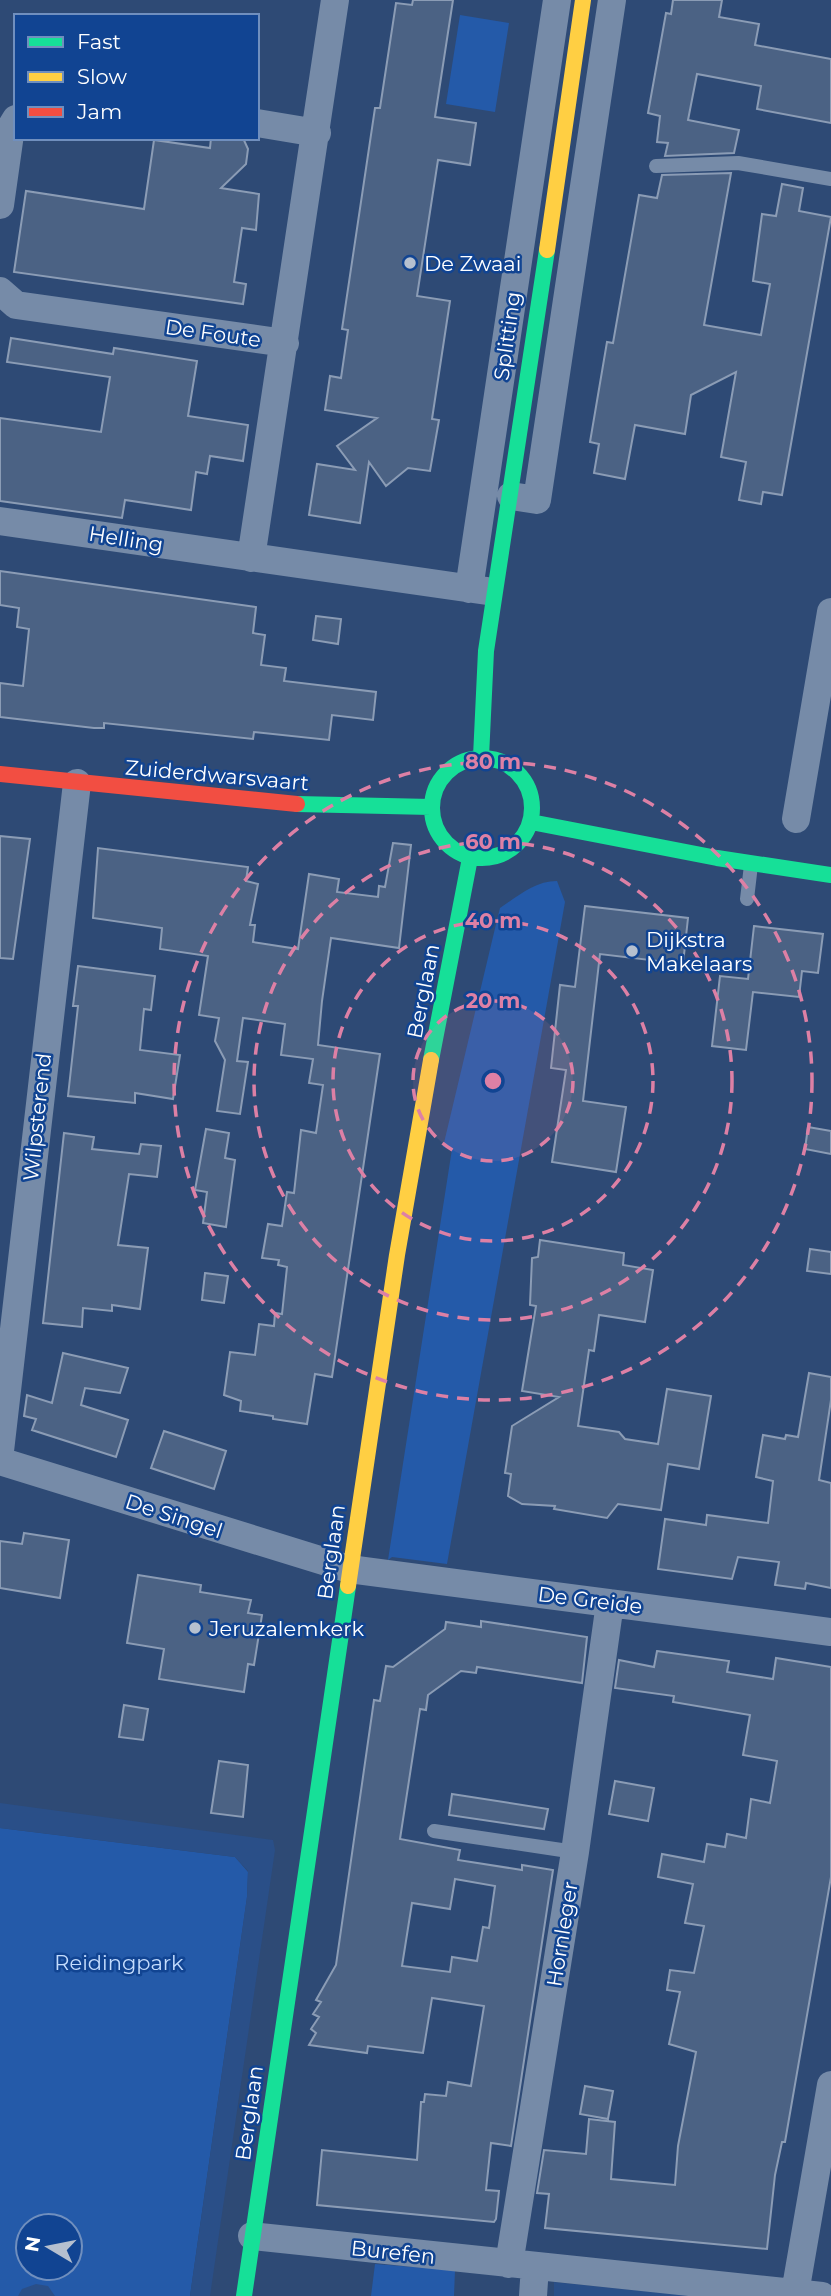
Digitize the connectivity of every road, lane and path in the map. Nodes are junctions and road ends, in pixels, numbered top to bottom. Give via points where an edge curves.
1 (335, 0) edge
2 (557, 0) edge
3 (583, 0) edge
4 (612, 0) edge
5 (14, 122) edge
6 (259, 124) edge
7 (317, 133) junction
8 (656, 166) dead end
9 (831, 179) edge
10 (0, 205) edge
11 (0, 291) edge
12 (285, 342) junction
13 (524, 498) junction
14 (0, 521) edge
15 (251, 558) junction
16 (481, 591) junction
17 (831, 612) edge
18 (481, 757) junction
19 (0, 774) edge
20 (77, 783) junction
21 (431, 807) junction
22 (796, 819) dead end
23 (531, 822) junction
24 (471, 858) junction
25 (751, 863) junction
26 (831, 874) edge
27 (747, 899) dead end
28 (0, 1451) edge
29 (0, 1461) edge
30 (349, 1570) junction
31 (610, 1603) junction
32 (831, 1632) edge
33 (434, 1831) dead end
34 (575, 1852) junction
35 (831, 2085) edge
36 (252, 2236) junction
37 (522, 2265) junction
38 (809, 2294) edge
39 (244, 2296) edge
40 (533, 2296) edge

1 - 7 street
2 - 16 street, Splitting
3 - 13 main road, Splitting
4 - 13 street, Splitting
5 - 10 street
6 - 7 street
7 - 12 street, De Foute
8 - 9 lane via 738,163
11 - 12 street, De Foute via 16,305
12 - 15 street
13 - 16 main road, Splitting
14 - 15 street, Helling
15 - 16 street, Helling
16 - 18 main road, Splitting
17 - 22 street
18 - 21 main road via 462,761 446,772 435,788
18 - 23 main road via 500,760 516,770 533,803
19 - 20 main road, Zuiderdwarsvaart
20 - 21 main road, Zuiderdwarsvaart via 273,804
20 - 28 street, Wilpsterend
21 - 24 main road via 442,839
23 - 24 main road via 508,852
23 - 25 main road
24 - 30 main road, Berglaan via 399,1242
25 - 26 main road
25 - 27 lane
29 - 30 street, De Singel
30 - 31 street, De Greide
30 - 36 main road, Berglaan
31 - 32 street, De Greide
31 - 34 street, Hornleger
33 - 34 lane
34 - 37 street, Hornleger
35 - 38 street
36 - 37 street, Burefen
36 - 39 main road, Berglaan
37 - 38 street, Burefen
37 - 40 street

